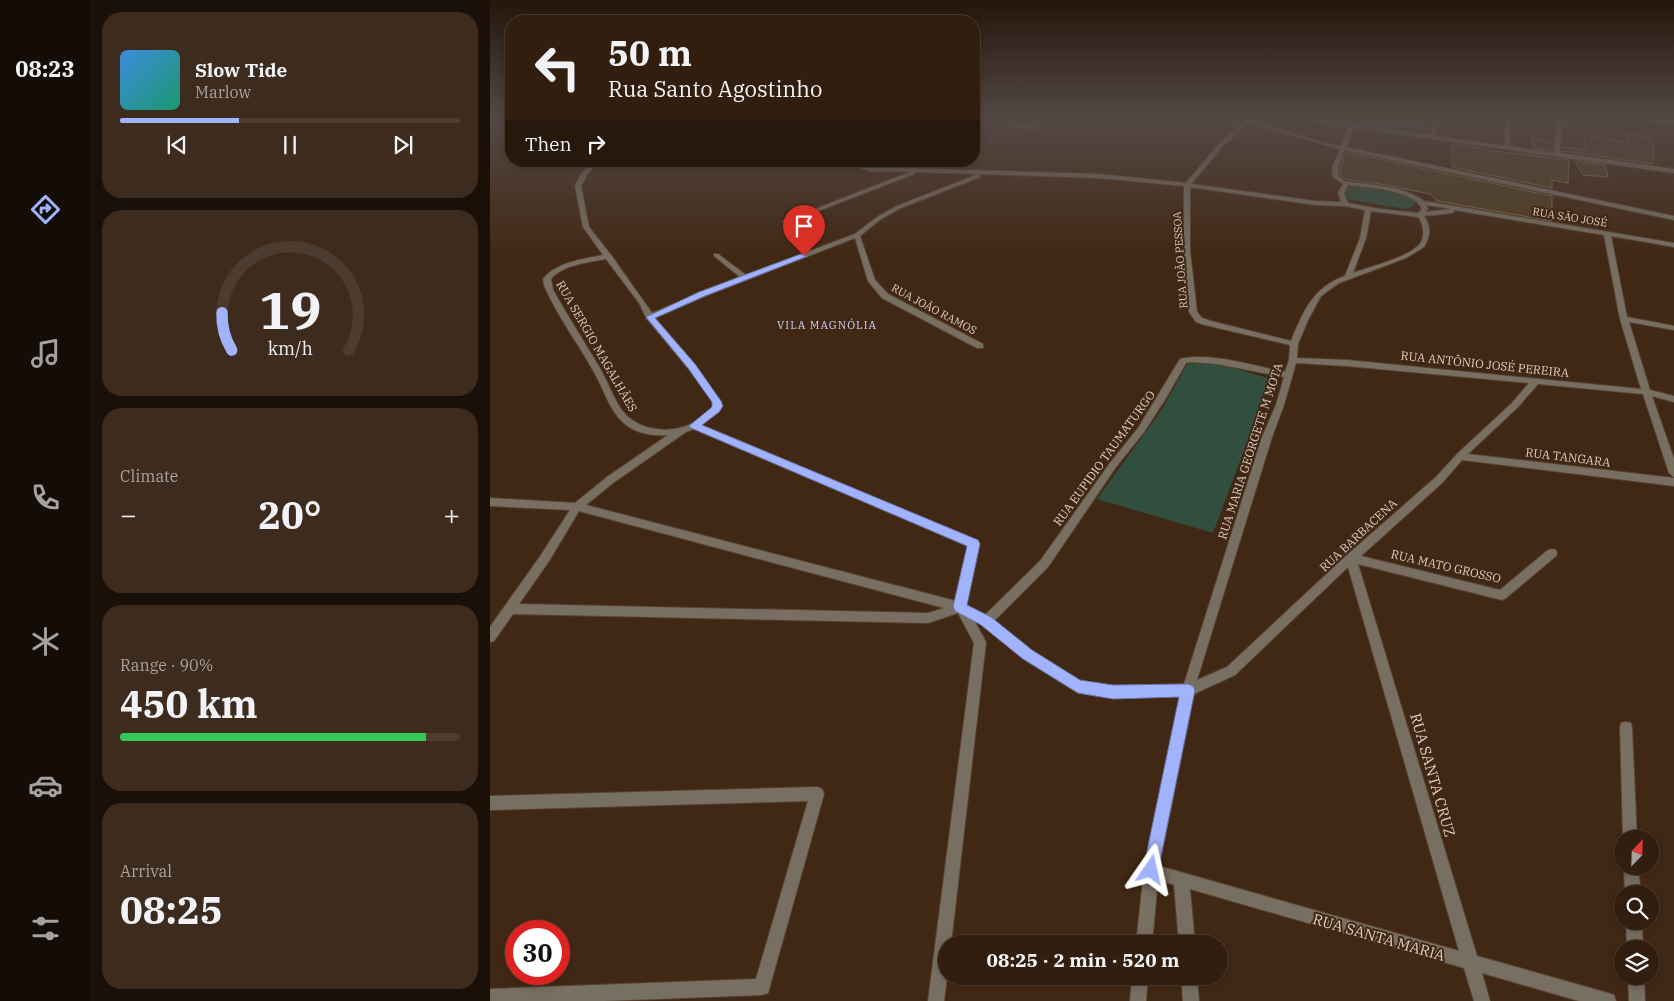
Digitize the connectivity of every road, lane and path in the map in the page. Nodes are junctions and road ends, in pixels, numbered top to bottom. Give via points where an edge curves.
1 (1205, 164) edge
2 (1337, 164) edge
3 (1414, 164) edge
4 (1624, 164) edge
5 (591, 167) edge
6 (861, 167) edge
7 (897, 167) edge
8 (895, 170) junction
9 (1674, 171) edge
10 (916, 172) junction
11 (983, 174) junction
12 (1346, 183) junction
13 (1187, 185) junction
14 (1424, 203) junction
15 (1345, 204) junction
16 (1368, 209) junction
17 (1462, 210) junction
18 (1420, 215) junction
19 (1674, 218) edge
20 (784, 222) dead end
21 (1607, 233) junction
22 (857, 235) junction
23 (1674, 245) edge
24 (716, 255) dead end
25 (609, 256) junction
26 (1348, 276) junction
27 (745, 278) junction
28 (650, 317) junction
29 (1624, 319) junction
30 (1674, 328) edge
31 (1294, 344) junction
32 (980, 346) dead end
33 (1292, 360) junction
34 (1288, 375) junction
35 (1534, 382) junction
36 (1646, 392) junction
37 (1674, 399) edge
38 (694, 426) junction
39 (683, 430) junction
40 (1460, 456) junction
41 (1674, 474) edge
42 (1674, 482) edge
43 (490, 502) edge
44 (577, 506) junction
45 (1552, 553) dead end
46 (1351, 558) junction
47 (960, 607) junction
48 (512, 608) junction
49 (986, 621) junction
50 (490, 637) edge
51 (1188, 690) junction
52 (1626, 728) dead end
53 (490, 803) edge
54 (1630, 830) edge
55 (1151, 870) junction
56 (1181, 879) junction
57 (1145, 935) edge
58 (1186, 935) edge
59 (1471, 963) junction
60 (1139, 985) edge
61 (1190, 985) edge
62 (1636, 985) edge
63 (490, 997) edge
64 (936, 1001) edge
65 (1138, 1001) edge
66 (1191, 1001) edge
67 (1482, 1001) edge
68 (1608, 1001) edge
69 (1637, 1001) edge

1 - 13 street
2 - 12 street via 1334,172 1340,181
3 - 19 street
4 - 9 street
5 - 25 street via 578,186 586,227
6 - 8 street, RUA SÃO JOSÉ
7 - 8 street
8 - 10 street, RUA SÃO JOSÉ
10 - 11 street, RUA SÃO JOSÉ
10 - 20 street
11 - 13 street, RUA SÃO JOSÉ via 1099,176
11 - 22 street via 899,207
12 - 14 street, RUA SÃO JOSÉ via 1416,196
12 - 15 street via 1341,193
13 - 15 street, RUA SÃO JOSÉ via 1315,203
13 - 31 street, RUA JOÃO PESSOA via 1187,251 1195,316 1228,329
14 - 17 street, RUA SÃO JOSÉ
14 - 18 street via 1425,210
15 - 16 street, RUA SÃO JOSÉ
16 - 18 street, RUA SÃO JOSÉ
16 - 26 street via 1363,238
17 - 18 street, RUA SÃO JOSÉ
17 - 21 street, RUA SÃO JOSÉ
18 - 26 street, RUA MARIA GEORGETE M MOTA via 1426,220 1427,227 1422,246 1404,257
21 - 23 street, RUA SÃO JOSÉ
21 - 29 street
22 - 27 street
22 - 32 street, RUA JOÃO RAMOS via 872,281 885,296
24 - 27 street
25 - 28 street
25 - 39 street, RUA SERGIO MAGALHÃES via 555,271 546,284 623,418 648,431
26 - 31 street, RUA MARIA GEORGETE M MOTA via 1318,295
27 - 28 street
28 - 38 street, RUA SERGIO MAGALHÃES via 716,401 716,410
29 - 30 street
29 - 36 street
31 - 33 street, RUA MARIA GEORGETE M MOTA
33 - 34 street, RUA MARIA GEORGETE M MOTA
33 - 35 street, RUA ANTÔNIO JOSÉ PEREIRA
34 - 49 street, RUA EUPIDIO TAUMATURGO via 1202,359 1183,361 1141,430 1044,564
34 - 51 street, RUA MARIA GEORGETE M MOTA
35 - 36 street, RUA ANTÔNIO JOSÉ PEREIRA
35 - 40 street, RUA BARBACENA via 1515,405
36 - 37 street, RUA ANTÔNIO JOSÉ PEREIRA
36 - 41 street
38 - 39 street, RUA SERGIO MAGALHÃES
38 - 47 street via 974,544
39 - 44 street
40 - 42 street, RUA TANGARA
40 - 46 street, RUA BARBACENA
43 - 44 street
44 - 47 street
44 - 48 street
45 - 46 street, RUA MATO GROSSO via 1502,595
46 - 51 street, RUA BARBACENA via 1232,671
46 - 59 street, RUA SANTA CRUZ
47 - 48 street via 928,618
47 - 49 street
47 - 64 street via 980,642
48 - 50 street
49 - 51 street via 1028,655 1078,687 1113,692
51 - 55 street, RUA MARIA GEORGETE M MOTA
52 - 54 street
53 - 63 street via 817,794 762,987
55 - 56 street, RUA SANTA MARIA
55 - 57 street, RUA MARIA GEORGETE M MOTA
56 - 58 street
56 - 59 street, RUA SANTA MARIA
59 - 67 street, RUA SANTA CRUZ
59 - 68 street, RUA SANTA MARIA
60 - 65 street
61 - 66 street
62 - 69 street

